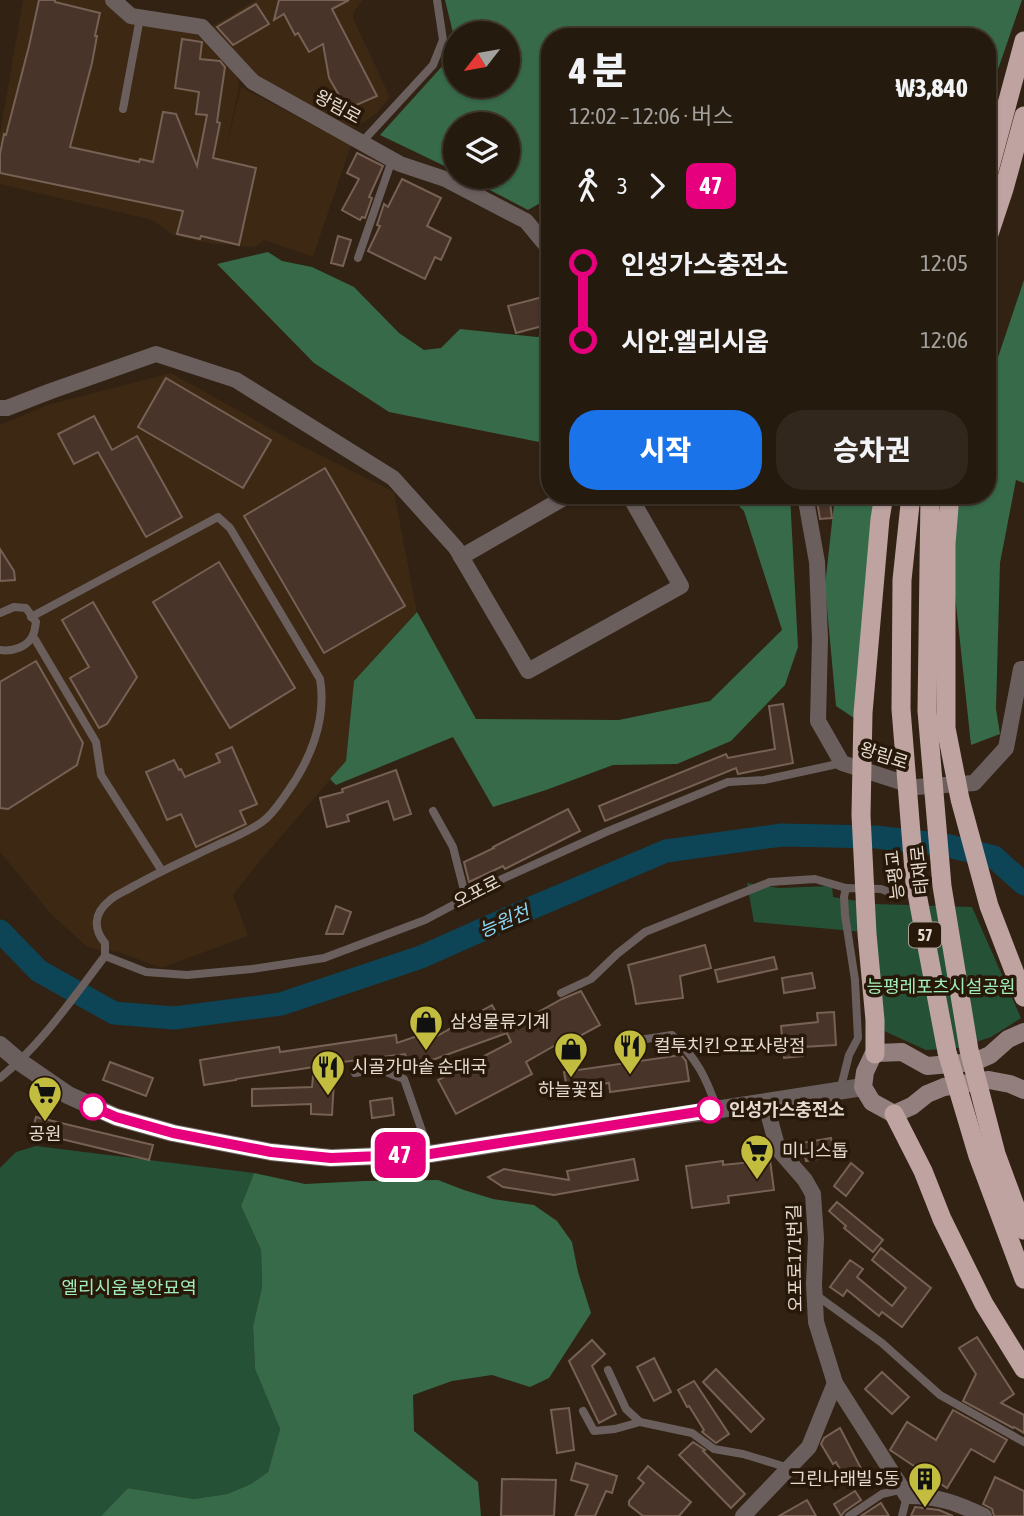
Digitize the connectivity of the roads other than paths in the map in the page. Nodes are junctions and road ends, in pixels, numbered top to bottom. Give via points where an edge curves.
1 (113, 0) edge
2 (437, 0) edge
3 (140, 18) junction
4 (1024, 41) edge
5 (123, 108) dead end
6 (1024, 116) edge
7 (362, 142) junction
8 (996, 144) edge
9 (392, 160) junction
10 (996, 213) edge
11 (541, 239) edge
12 (358, 258) dead end
13 (0, 408) edge
14 (553, 504) edge
15 (634, 504) edge
16 (807, 504) edge
17 (882, 504) edge
18 (910, 504) edge
19 (930, 504) edge
20 (949, 504) edge
21 (461, 557) junction
22 (1, 612) edge
23 (31, 617) junction
24 (33, 636) junction
25 (0, 650) edge
26 (1024, 669) edge
27 (842, 763) junction
28 (433, 811) dead end
29 (162, 872) junction
30 (846, 888) junction
31 (889, 892) dead end
32 (466, 898) junction
33 (105, 956) junction
34 (561, 993) dead end
35 (1024, 997) edge
36 (1024, 1032) edge
37 (639, 1040) dead end
38 (0, 1045) edge
39 (875, 1054) junction
40 (20, 1062) junction
41 (355, 1073) dead end
42 (0, 1078) edge
43 (863, 1087) junction
44 (1024, 1090) edge
45 (840, 1091) junction
46 (765, 1102) junction
47 (717, 1109) junction
48 (894, 1114) junction
49 (430, 1154) junction
50 (987, 1155) junction
51 (1024, 1230) edge
52 (1024, 1279) edge
53 (814, 1294) junction
54 (1024, 1369) edge
55 (608, 1370) dead end
56 (835, 1383) junction
57 (583, 1411) dead end
58 (640, 1422) junction
59 (1024, 1442) edge
60 (789, 1468) junction
61 (905, 1492) junction
62 (743, 1516) edge
63 (849, 1516) edge
64 (902, 1516) edge
65 (984, 1516) edge

1 - 3 street, 왕림로
2 - 7 lane via 443,40 433,65
3 - 5 lane
3 - 7 street, 왕림로 via 202,27 253,82
4 - 8 highway
6 - 10 highway
7 - 9 street, 왕림로
9 - 11 street, 왕림로 via 445,179 526,221
9 - 12 lane
13 - 21 street via 156,354 236,380 393,478
14 - 21 street
15 - 21 street via 681,586 528,670
16 - 27 street, 왕림로 via 817,562 818,721
17 - 39 highway via 864,698 861,815
18 - 50 highway, 능평교 / 57 via 902,580 901,709 915,883 947,1052
19 - 50 highway, 태재로 / 57 via 927,711 942,886
20 - 35 highway via 946,728 989,906
22 - 23 lane via 26,608
23 - 24 lane via 36,622
23 - 29 lane via 218,517 230,528 320,678 323,696 316,737 301,773 276,808 264,821
24 - 25 lane via 21,648
24 - 29 lane via 96,742 101,775
26 - 27 street, 왕림로 via 1006,748 974,783 916,787
27 - 32 lane, 오포로 via 764,780 728,782 606,832
28 - 32 lane via 453,847
29 - 33 lane via 109,901 100,912 96,928 105,943
30 - 31 lane
30 - 34 lane via 815,878 770,882 645,932 591,979
30 - 45 lane via 858,1038
32 - 33 lane, 오포로 via 425,920 324,958 187,975 146,972
33 - 40 lane
36 - 39 main road via 974,1062 928,1066 902,1052
37 - 47 lane via 672,1035 690,1053 709,1084
38 - 40 street
39 - 43 main road
40 - 42 lane
40 - 49 street via 93,1107 173,1133 331,1158
41 - 49 lane via 378,1069 404,1079
43 - 45 street
43 - 48 main road via 872,1102
44 - 48 main road via 989,1080 944,1087
45 - 46 street
46 - 47 street
46 - 53 street, 오포로171번길 via 778,1149 813,1194
47 - 49 street
48 - 54 highway via 984,1304
50 - 51 highway, 태재로 / 57
50 - 52 highway, 태재로 / 57
53 - 56 street, 오포로171번길 via 816,1322
53 - 59 lane via 882,1343 940,1395
55 - 58 lane via 626,1409
56 - 60 street via 809,1447
56 - 61 street, 오포로171번길
57 - 58 lane via 594,1431
58 - 60 lane via 692,1433 713,1449
60 - 62 street
61 - 63 lane via 882,1494
61 - 64 lane
61 - 65 street via 955,1502

